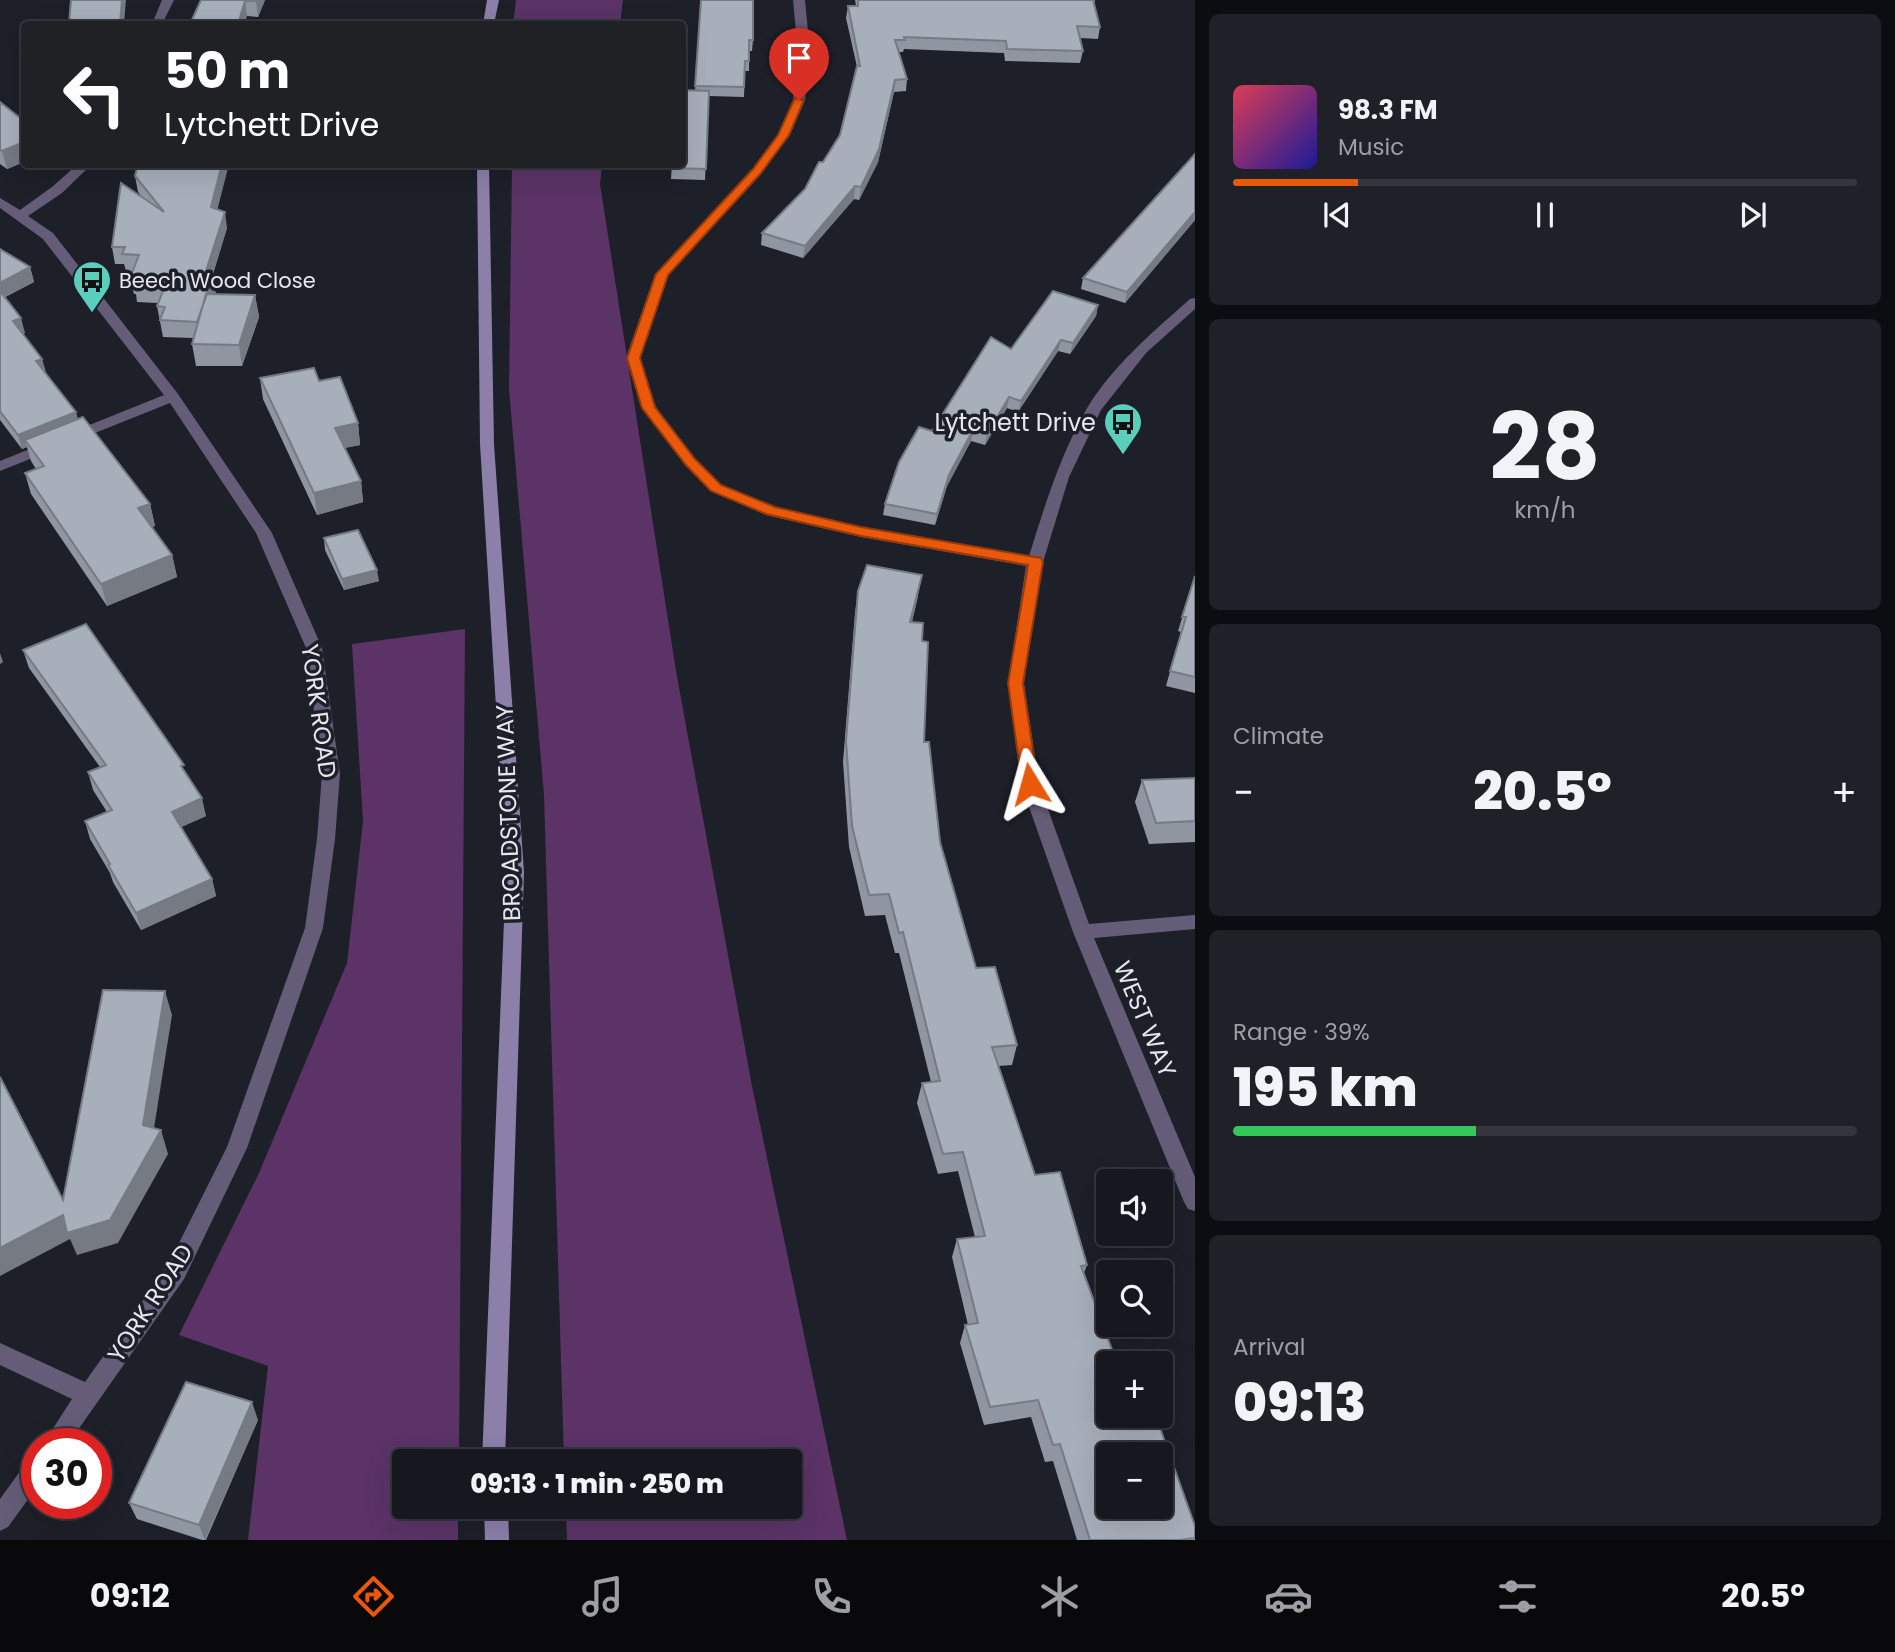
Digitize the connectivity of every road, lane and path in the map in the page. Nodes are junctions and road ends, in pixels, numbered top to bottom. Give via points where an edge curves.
1 (168, 0) edge
2 (493, 0) edge
3 (799, 0) edge
4 (158, 21) edge
5 (490, 21) edge
6 (82, 168) edge
7 (483, 168) edge
8 (0, 201) edge
9 (21, 215) junction
10 (1195, 302) edge
11 (173, 397) junction
12 (0, 466) edge
13 (1035, 562) junction
14 (1195, 922) edge
15 (1082, 932) junction
16 (1195, 1202) edge
17 (0, 1354) edge
18 (88, 1395) junction
19 (65, 1428) edge
20 (494, 1449) edge
21 (21, 1490) edge
22 (0, 1519) edge
23 (495, 1519) edge
24 (496, 1540) edge

1 - 4 street
2 - 5 street
3 - 13 street via 804,53 799,100 784,135 757,171 662,274 633,358 649,408 716,488 771,511 861,532
6 - 9 street
7 - 20 street, BROADSTONE WAY via 487,444 515,872
8 - 9 street, YORK ROAD
9 - 11 street, YORK ROAD via 48,236
10 - 13 street, WEST WAY via 1141,350 1094,409 1061,477
11 - 12 street
11 - 18 street, YORK ROAD via 264,533 314,648 331,774 326,839 314,928 237,1148 176,1272
13 - 15 street, WEST WAY via 1016,683 1030,784
14 - 15 street, WEST WAY
15 - 16 street, WEST WAY
17 - 18 street
18 - 19 street, YORK ROAD
21 - 22 street
23 - 24 street

